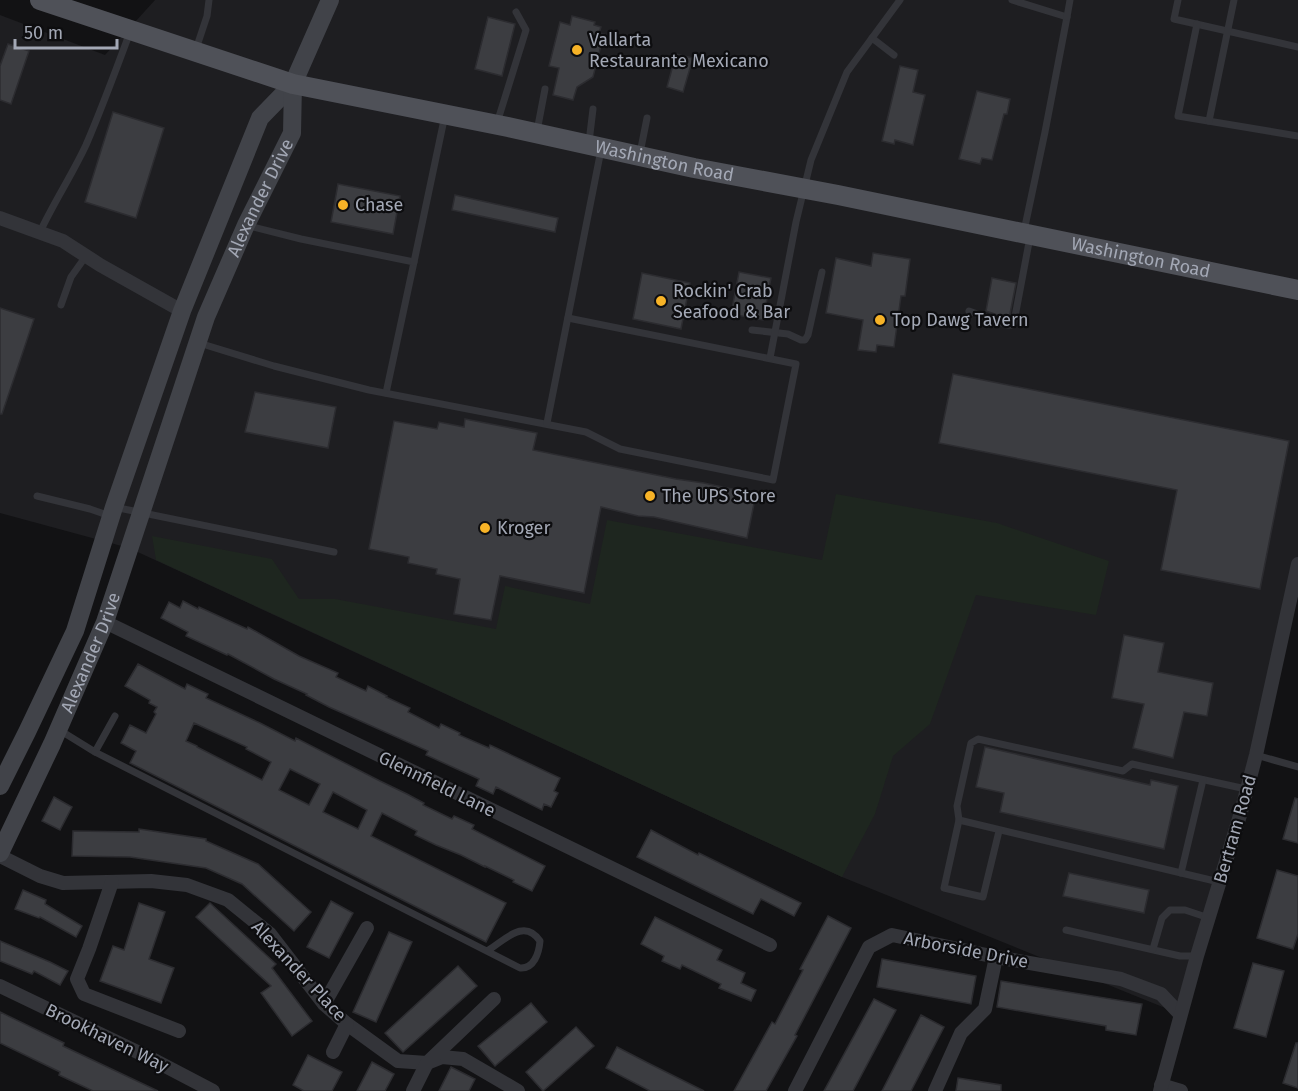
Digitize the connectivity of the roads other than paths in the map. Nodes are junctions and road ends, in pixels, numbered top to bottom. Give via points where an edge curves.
1 (209, 0) edge
2 (330, 0) edge
3 (900, 0) edge
4 (1012, 0) edge
5 (1070, 0) edge
6 (1178, 0) edge
7 (1234, 0) edge
8 (51, 2) edge
9 (516, 12) dead end
10 (1067, 17) junction
11 (1197, 24) junction
12 (130, 30) junction
13 (1228, 31) junction
14 (872, 38) junction
15 (1298, 47) edge
16 (195, 51) junction
17 (894, 55) dead end
18 (292, 84) junction
19 (545, 90) dead end
20 (593, 109) dead end
21 (445, 115) junction
22 (647, 118) dead end
23 (1209, 121) junction
24 (497, 125) junction
25 (537, 134) junction
26 (1298, 136) edge
27 (595, 146) junction
28 (640, 156) junction
29 (805, 189) junction
30 (0, 218) edge
31 (246, 225) junction
32 (40, 232) junction
33 (1027, 234) junction
34 (86, 256) junction
35 (414, 262) junction
36 (822, 272) dead end
37 (1298, 290) edge
38 (61, 304) dead end
39 (182, 311) junction
40 (969, 311) dead end
41 (568, 318) junction
42 (752, 330) dead end
43 (775, 332) junction
44 (198, 342) junction
45 (770, 358) junction
46 (386, 393) junction
47 (547, 423) junction
48 (37, 496) dead end
49 (113, 511) junction
50 (141, 512) junction
51 (334, 552) dead end
52 (1298, 564) edge
53 (105, 621) junction
54 (115, 716) dead end
55 (58, 729) junction
56 (95, 752) junction
57 (1256, 755) junction
58 (1298, 767) edge
59 (1203, 780) junction
60 (0, 786) edge
61 (1246, 789) junction
62 (959, 820) junction
63 (999, 831) junction
64 (0, 855) edge
65 (1181, 873) junction
66 (111, 882) junction
67 (1219, 882) junction
68 (1209, 918) junction
69 (367, 928) dead end
70 (1066, 930) dead end
71 (770, 945) dead end
72 (1153, 949) junction
73 (487, 951) junction
74 (1197, 956) junction
75 (996, 957) junction
76 (0, 986) edge
77 (494, 999) dead end
78 (324, 1004) junction
79 (1180, 1014) junction
80 (347, 1024) junction
81 (179, 1031) dead end
82 (333, 1052) dead end
83 (427, 1063) junction
84 (1160, 1088) edge
85 (213, 1091) edge
86 (412, 1091) edge
87 (518, 1091) edge
88 (795, 1091) edge
89 (935, 1091) edge
90 (1180, 1091) edge

1 - 16 lane
2 - 18 main road
3 - 14 lane
4 - 10 lane
5 - 10 lane
6 - 11 lane via 1174,19
7 - 13 lane
8 - 12 main road, Washington Road
9 - 24 lane via 526,30
10 - 33 lane
11 - 13 lane
11 - 23 lane via 1178,116
12 - 16 main road, Washington Road
12 - 32 lane via 86,144
13 - 15 lane
13 - 23 lane
14 - 17 lane
14 - 29 lane via 847,72 811,160
16 - 18 main road, Washington Road
18 - 21 main road, Washington Road
18 - 31 main road, Alexander Drive via 292,133
18 - 39 main road, Alexander Drive via 260,118
19 - 25 lane
20 - 27 lane
21 - 24 main road, Washington Road
21 - 35 lane
22 - 28 lane
23 - 26 lane
24 - 25 main road, Washington Road
25 - 27 main road, Washington Road
27 - 28 main road, Washington Road
27 - 41 lane
28 - 29 main road, Washington Road
29 - 33 main road, Washington Road
29 - 43 lane
30 - 32 street
31 - 35 lane
31 - 44 main road, Alexander Drive
32 - 34 street
33 - 37 main road, Washington Road
33 - 40 lane via 1012,325
34 - 38 lane via 71,277
34 - 39 street
35 - 46 lane
36 - 43 lane via 807,338 801,340
39 - 49 main road, Alexander Drive
41 - 45 lane
41 - 47 lane
42 - 43 lane
43 - 45 lane
44 - 46 lane via 274,366
44 - 50 main road, Alexander Drive
45 - 47 lane via 796,364 773,480 621,449 586,432
46 - 47 lane
48 - 49 lane
49 - 50 lane
49 - 60 main road, Alexander Drive via 75,631
50 - 51 lane
50 - 53 main road, Alexander Drive
52 - 57 street, Bertram Road
53 - 55 main road, Alexander Drive
53 - 71 street, Glennfield Lane
54 - 56 lane
55 - 56 lane
55 - 64 main road, Alexander Drive
56 - 73 lane
57 - 58 lane
57 - 61 street, Bertram Road
59 - 61 lane
59 - 62 lane via 1132,764 1124,771 978,739 970,743 957,806
59 - 65 lane
61 - 67 street, Bertram Road
62 - 63 lane
62 - 63 lane via 944,888 983,897
63 - 65 lane
64 - 66 street, Alexander Place via 63,883
65 - 67 lane
66 - 78 street, Alexander Place via 187,885 228,900 270,934
66 - 81 street via 77,979 84,994
67 - 68 street, Bertram Road
68 - 72 lane via 1185,910 1170,910 1162,918
68 - 74 street, Bertram Road
69 - 78 street
70 - 72 lane
72 - 74 lane
73 - 73 lane via 526,968 539,951 540,941 527,930 507,937
74 - 79 street, Bertram Road
75 - 79 street, Arborside Drive via 1120,979 1161,994
75 - 88 street, Arborside Drive via 892,935 869,947
75 - 89 street via 985,1009 961,1033
76 - 85 street, Brookhaven Way
77 - 83 street
78 - 80 street, Alexander Place
79 - 84 street, Bertram Road
80 - 82 street
80 - 83 street, Alexander Place via 398,1061
83 - 86 street
83 - 87 street, Alexander Place via 442,1057 463,1059
84 - 90 street

